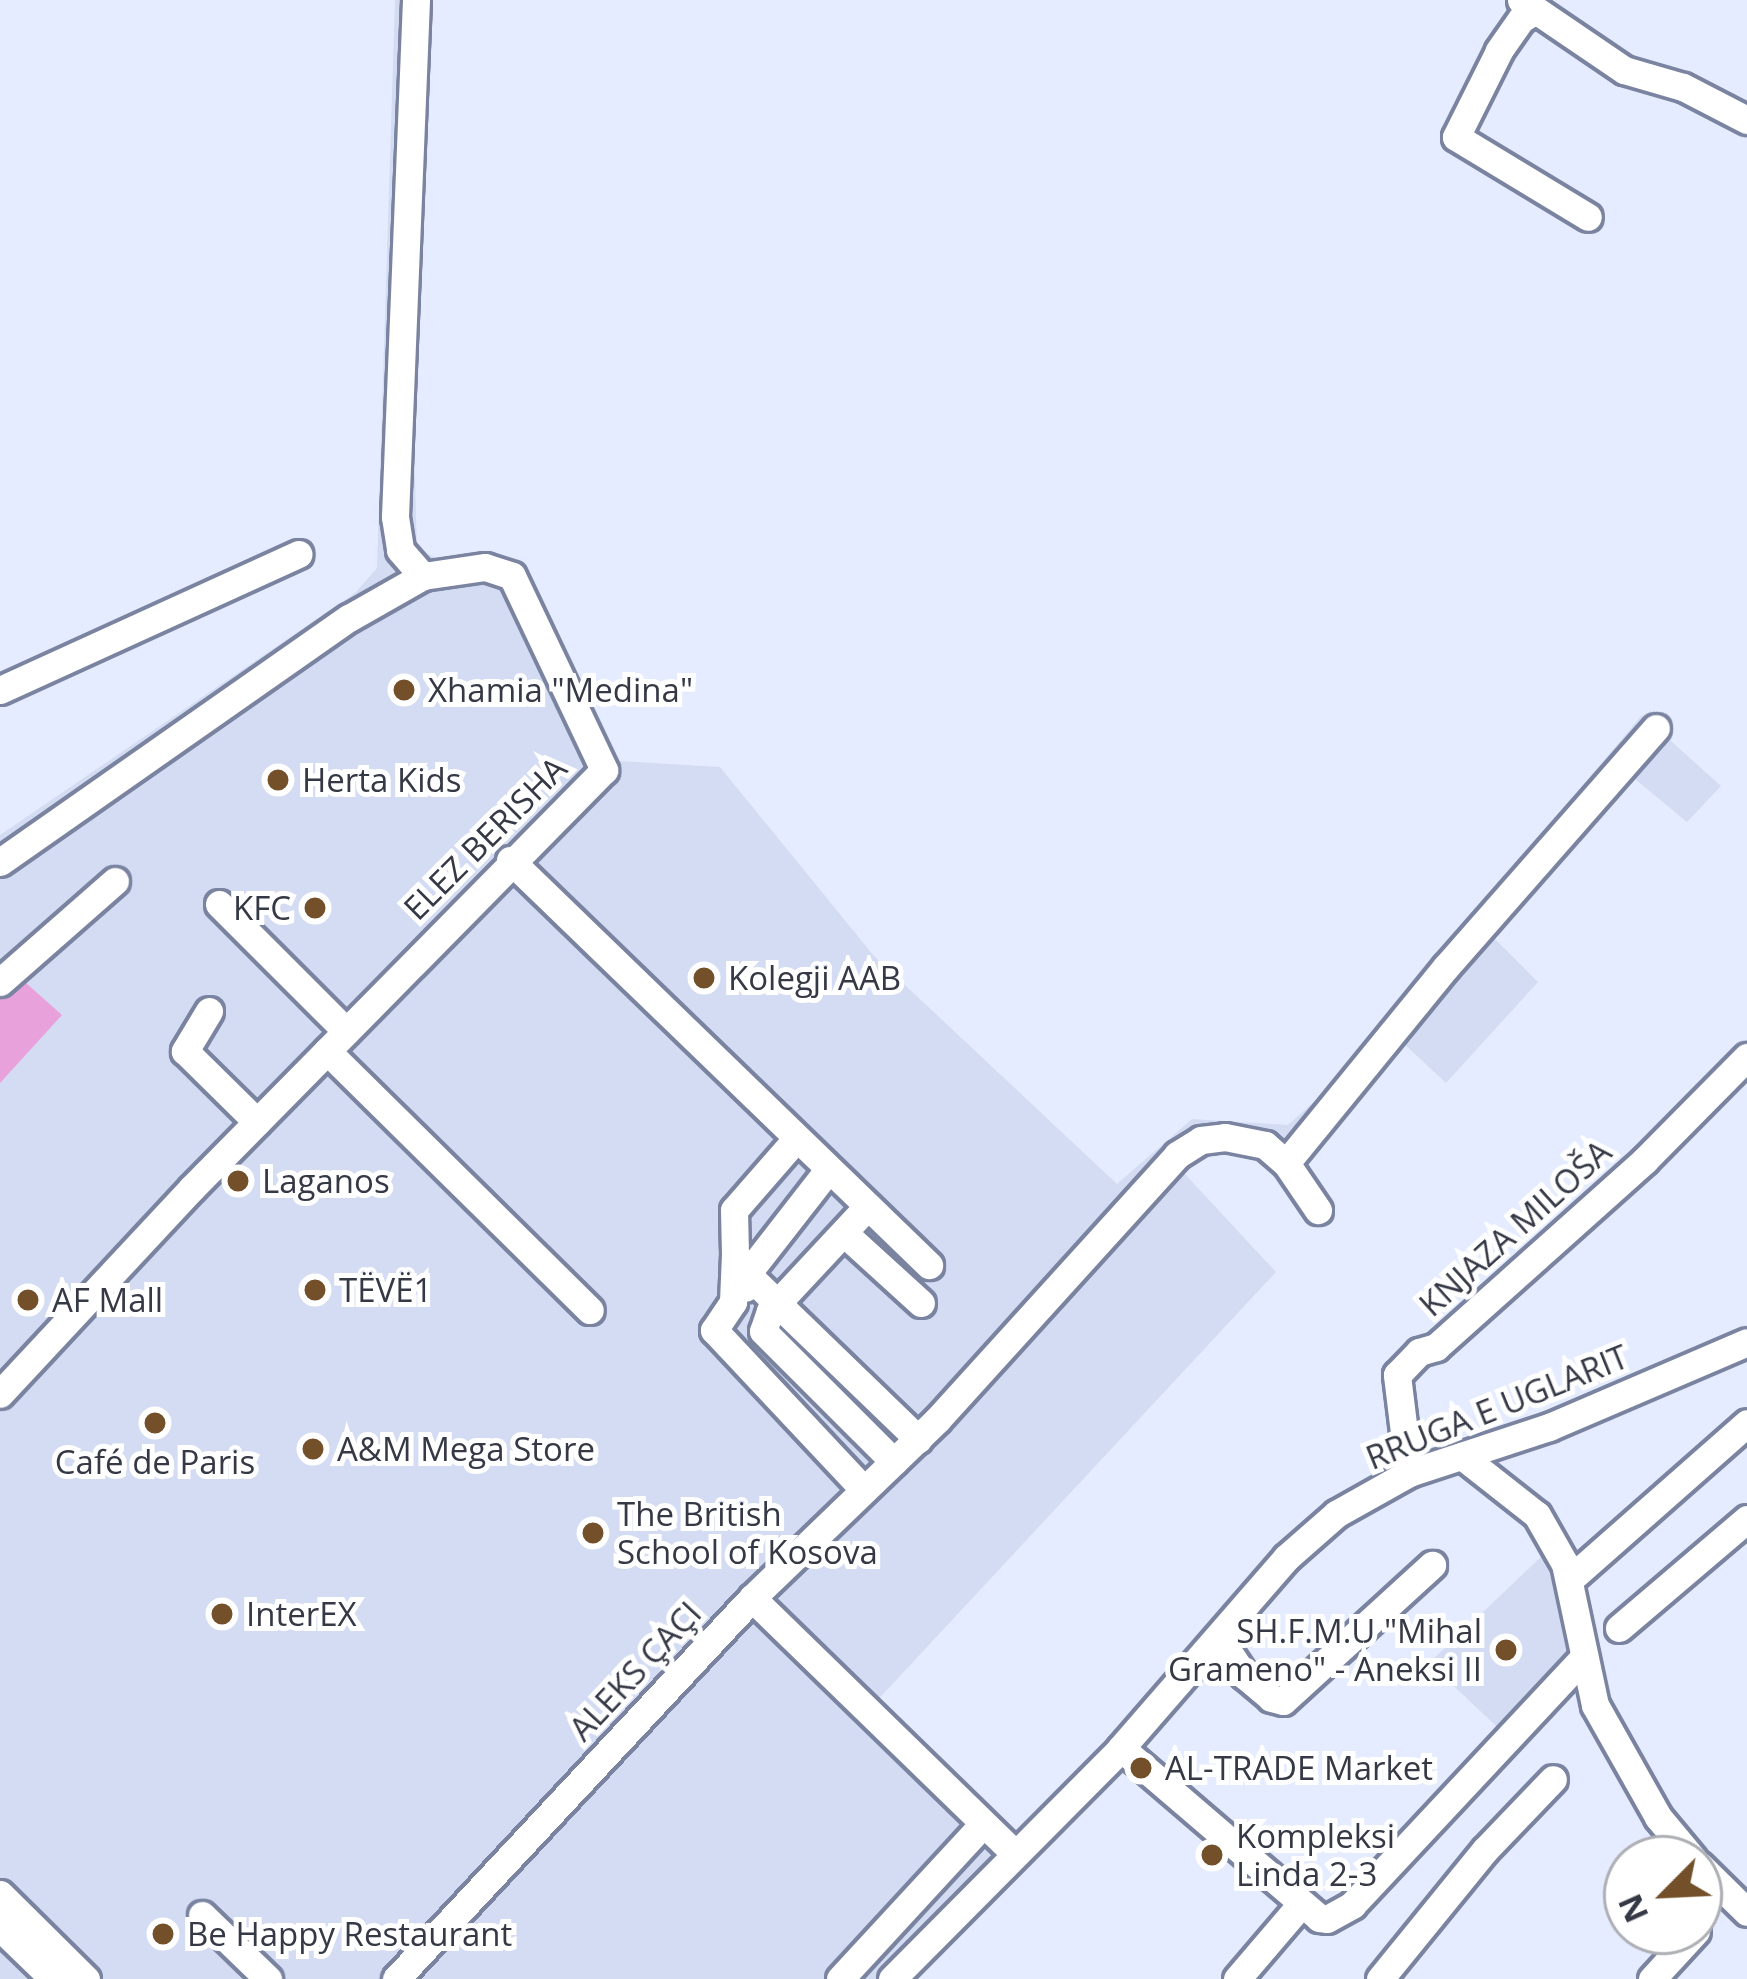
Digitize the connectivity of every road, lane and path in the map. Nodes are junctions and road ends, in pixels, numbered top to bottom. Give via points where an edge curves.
1 (416, 0) edge
2 (1527, 5) edge
3 (1746, 115) edge
4 (1588, 217) dead end
5 (299, 554) dead end
6 (424, 576) junction
7 (0, 690) edge
8 (1656, 728) dead end
9 (510, 860) junction
10 (0, 862) edge
11 (116, 881) dead end
12 (219, 904) dead end
13 (0, 982) edge
14 (209, 1010) dead end
15 (336, 1041) junction
16 (1747, 1057) edge
17 (257, 1122) junction
18 (796, 1139) junction
19 (1286, 1163) junction
20 (828, 1170) junction
21 (866, 1208) junction
22 (1318, 1210) dead end
23 (844, 1233) junction
24 (741, 1264) junction
25 (929, 1265) dead end
26 (921, 1303) dead end
27 (778, 1306) junction
28 (590, 1310) dead end
29 (763, 1331) junction
30 (1744, 1337) edge
31 (0, 1394) edge
32 (1747, 1423) edge
33 (918, 1439) junction
34 (1462, 1456) junction
35 (894, 1462) junction
36 (1409, 1473) junction
37 (864, 1490) junction
38 (1747, 1519) edge
39 (1432, 1564) dead end
40 (1569, 1580) junction
41 (752, 1598) junction
42 (1619, 1628) dead end
43 (1219, 1638) junction
44 (1585, 1657) junction
45 (1120, 1748) junction
46 (1552, 1779) dead end
47 (981, 1826) junction
48 (1673, 1835) edge
49 (1014, 1852) junction
50 (0, 1894) edge
51 (1301, 1904) junction
52 (202, 1915) dead end
53 (0, 1919) edge
54 (1674, 1955) edge
55 (0, 1956) edge
56 (23, 1979) edge
57 (62, 1979) edge
58 (86, 1979) edge
59 (268, 1979) edge
60 (396, 1979) edge
61 (840, 1979) edge
62 (892, 1979) edge
63 (1237, 1979) edge
64 (1380, 1979) edge
65 (1652, 1979) edge

1 - 6 street via 395,517 400,550
2 - 3 street via 1624,70
2 - 4 street via 1456,137
5 - 7 street
6 - 9 street, ELEZ BERISHA via 485,567 512,576 604,770
6 - 10 street via 349,618
8 - 19 street
9 - 15 street, ELEZ BERISHA
9 - 18 street
11 - 13 street
12 - 15 street
14 - 17 street via 185,1044 187,1054
15 - 17 street, ELEZ BERISHA
15 - 28 street
16 - 36 street, KNJAZA MILOŠA via 1646,1160 1397,1375
17 - 31 street, ELEZ BERISHA
18 - 20 street
18 - 24 street via 734,1210
19 - 22 street
19 - 33 street, ALEKS ÇAÇI via 1265,1145 1225,1137 1178,1155
20 - 21 street
20 - 24 street
21 - 23 street
21 - 25 street
23 - 26 street
23 - 27 street
24 - 27 street
24 - 29 street
24 - 37 street via 734,1302 714,1330
27 - 29 street
27 - 33 street
29 - 35 street
30 - 34 street, RRUGA E UGLARIT via 1549,1427
32 - 40 street
33 - 35 street, ALEKS ÇAÇI
34 - 36 street, RRUGA E UGLARIT
34 - 40 street via 1537,1515
35 - 37 street, ALEKS ÇAÇI
36 - 43 street, RRUGA E UGLARIT via 1336,1514 1286,1558
37 - 41 street, ALEKS ÇAÇI
38 - 42 street
39 - 43 street via 1283,1701 1244,1675
40 - 44 street
41 - 47 street
41 - 60 street, ALEKS ÇAÇI
43 - 45 street, RRUGA E UGLARIT
44 - 48 street via 1595,1705
44 - 51 street via 1352,1905 1327,1919
45 - 49 street, RRUGA E UGLARIT
45 - 51 street
46 - 64 street
47 - 49 street
47 - 61 street
49 - 62 street, RRUGA E UGLARIT
50 - 58 street
51 - 63 street
52 - 59 street
53 - 57 highway
54 - 65 street
55 - 56 highway

